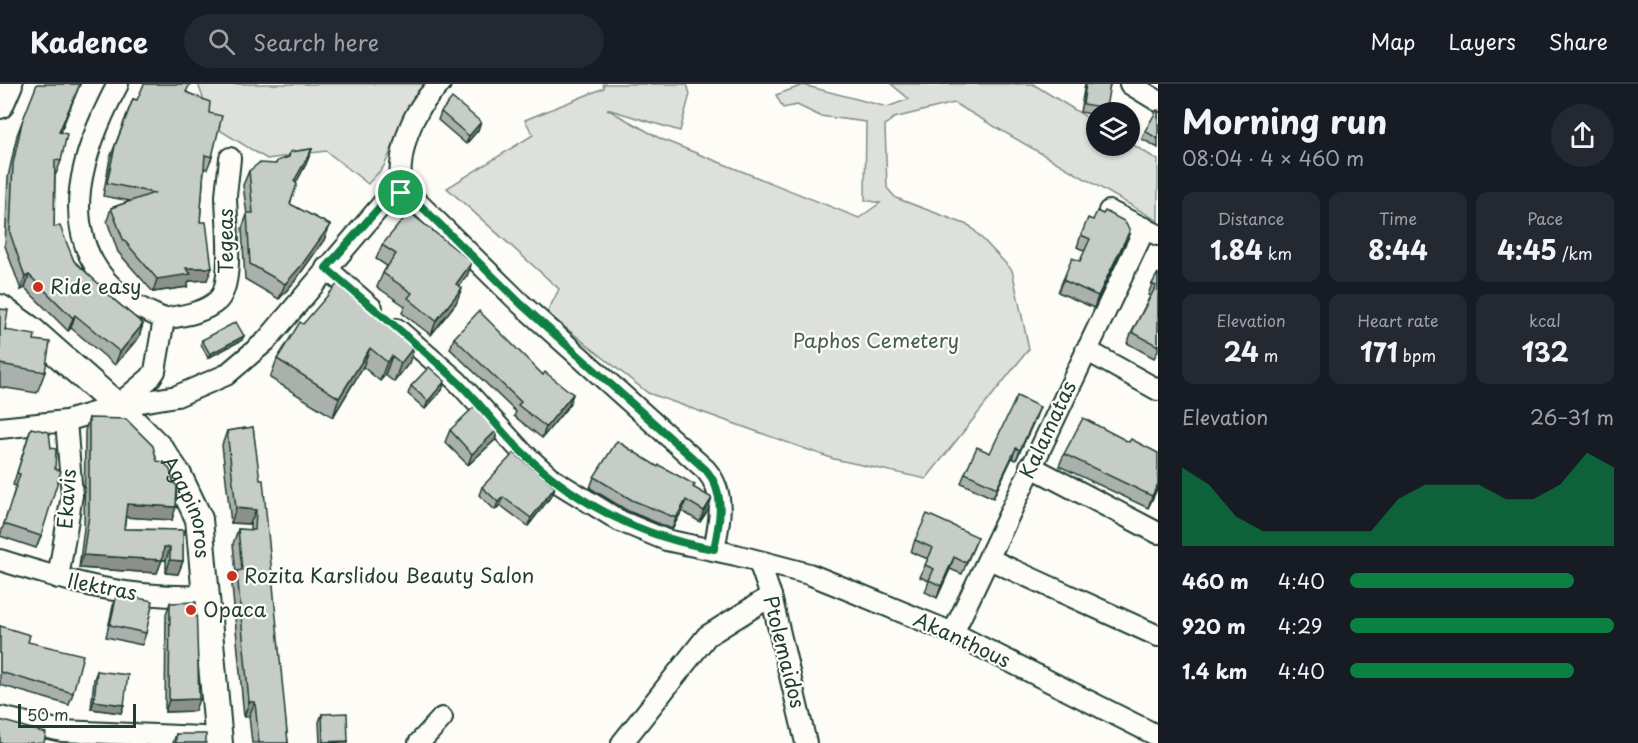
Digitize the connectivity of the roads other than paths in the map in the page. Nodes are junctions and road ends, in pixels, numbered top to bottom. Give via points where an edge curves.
1 (118, 84) edge
2 (440, 84) edge
3 (1130, 84) edge
4 (1158, 101) edge
5 (230, 158) dead end
6 (401, 193) junction
7 (1109, 211) edge
8 (1151, 232) edge
9 (326, 268) junction
10 (0, 289) edge
11 (0, 308) edge
12 (164, 319) junction
13 (31, 330) junction
14 (1086, 350) junction
15 (1158, 390) edge
16 (117, 406) junction
17 (66, 420) junction
18 (0, 428) edge
19 (1030, 466) junction
20 (1158, 533) edge
21 (714, 549) junction
22 (0, 560) edge
23 (989, 560) junction
24 (759, 562) junction
25 (58, 578) junction
26 (206, 596) junction
27 (771, 596) junction
28 (953, 633) junction
29 (1158, 636) edge
30 (0, 717) edge
31 (442, 718) dead end
32 (1158, 736) edge
33 (219, 740) edge
34 (419, 743) edge
35 (622, 743) edge
36 (806, 743) edge

1 - 12 street via 87,150 79,189 80,220 94,267 114,290
2 - 6 street via 422,104 408,133 400,163
3 - 4 street
5 - 12 street, Tegeas via 224,292 217,302 187,315
6 - 9 street via 385,201
6 - 21 street via 414,199 521,304 714,479 720,495
7 - 8 street, Kalamatas
8 - 14 street, Kalamatas
9 - 16 street via 266,341 226,375 177,396
9 - 21 street, Akanthous via 457,381 522,452 552,478 620,521 666,540
10 - 13 main road
11 - 13 main road
12 - 16 street via 155,371
13 - 16 main road, Agapinoros
14 - 15 street
14 - 19 street, Kalamatas
16 - 17 street
16 - 26 main road, Agapinoros via 160,449 189,495 200,519
17 - 18 street
17 - 25 street, Ekavis via 72,495
19 - 20 street
19 - 23 street, Kalamatas
21 - 24 street, Akanthous
22 - 25 street, Ilektras
23 - 28 street, Kalamatas
23 - 29 street
24 - 27 street, Ptolemaidos
24 - 28 street, Akanthous via 809,574
25 - 26 street, Ilektras via 117,592
26 - 33 main road, Agapinoros
27 - 35 street via 706,636
27 - 36 street, Ptolemaidos
28 - 32 street, Akanthous
30 - 33 street via 62,731
31 - 34 street

